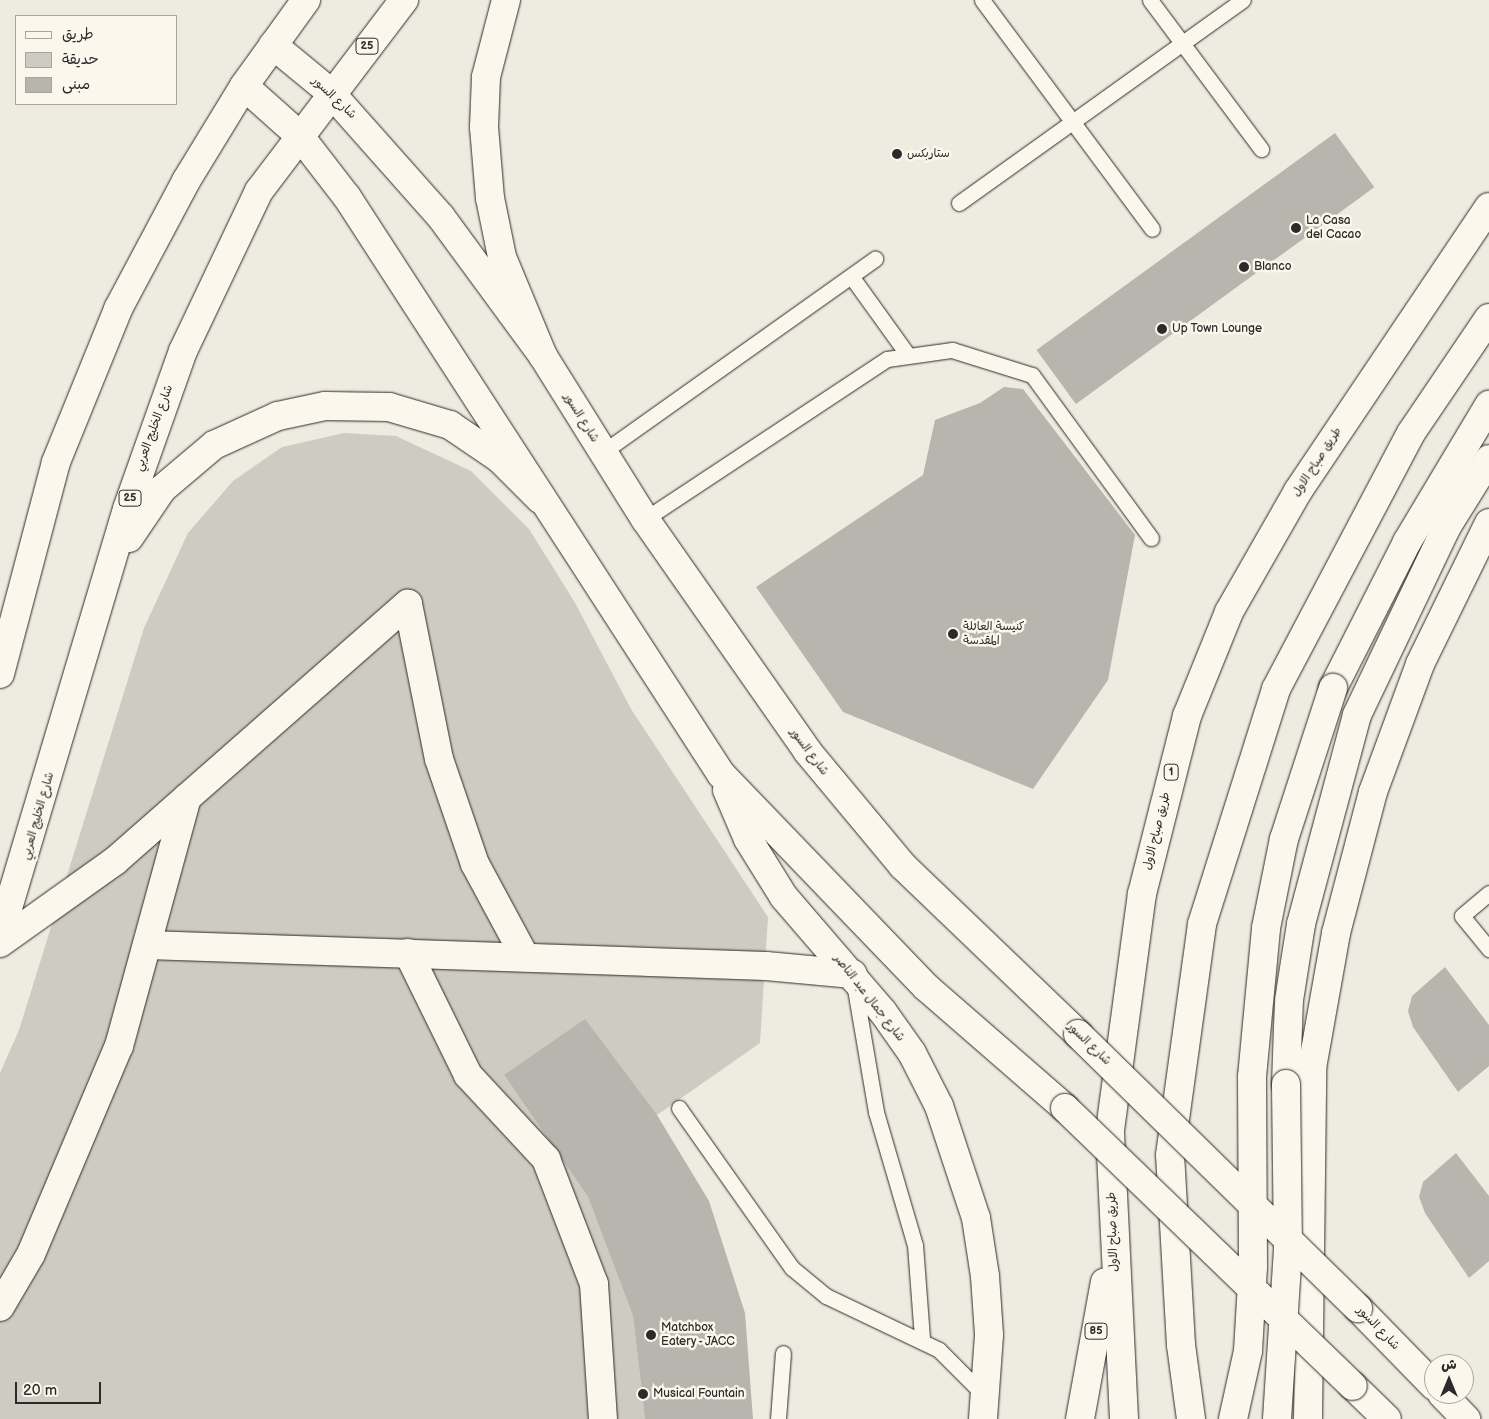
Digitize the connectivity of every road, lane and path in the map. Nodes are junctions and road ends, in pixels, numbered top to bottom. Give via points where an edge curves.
1 (306, 0) edge
2 (404, 0) edge
3 (506, 0) edge
4 (982, 0) edge
5 (1150, 0) edge
6 (1244, 0) edge
7 (1183, 43) junction
8 (273, 45) junction
9 (244, 86) junction
10 (330, 92) junction
11 (1073, 122) junction
12 (299, 135) junction
13 (1261, 149) dead end
14 (959, 203) dead end
15 (1489, 207) edge
16 (1152, 229) dead end
17 (875, 259) dead end
18 (851, 276) junction
19 (1489, 318) edge
20 (907, 354) junction
21 (543, 356) junction
22 (1489, 405) edge
23 (603, 452) junction
24 (1489, 459) edge
25 (540, 499) junction
26 (645, 519) junction
27 (1489, 523) edge
28 (1151, 538) dead end
29 (104, 580) junction
30 (0, 674) edge
31 (721, 774) junction
32 (187, 798) junction
33 (1489, 893) edge
34 (0, 935) edge
35 (0, 943) edge
36 (147, 945) junction
37 (1489, 949) edge
38 (408, 953) junction
39 (525, 957) junction
40 (853, 974) junction
41 (679, 1108) dead end
42 (1113, 1244) junction
43 (0, 1307) edge
44 (922, 1339) junction
45 (783, 1353) dead end
46 (1424, 1376) edge
47 (1452, 1404) edge
48 (985, 1408) edge
49 (603, 1419) edge
50 (778, 1419) edge
51 (1080, 1419) edge
52 (1124, 1419) edge
53 (1191, 1419) edge
54 (1233, 1419) edge
55 (1277, 1419) edge
56 (1308, 1419) edge
57 (1387, 1419) edge
58 (1466, 1419) edge

1 - 8 main road
2 - 10 main road, شارع الخليج العربي / 25
3 - 21 main road via 486,78 484,127 490,198 502,257
4 - 11 lane
5 - 7 lane
6 - 7 lane
7 - 11 lane
7 - 13 lane
8 - 9 main road
8 - 10 main road, شارع السور
9 - 12 main road
9 - 30 main road via 152,241 80,399 36,531
10 - 12 main road, شارع الخليج العربي / 25
10 - 21 main road, شارع السور via 440,217
11 - 14 lane
11 - 16 lane
12 - 25 main road via 346,197
12 - 29 main road, شارع الخليج العربي / 25 via 259,191 183,351
15 - 42 main road, طريق صباح الاول / 1 via 1298,490 1229,612 1187,716 1142,894 1127,993 1110,1130
17 - 18 lane
18 - 20 lane
18 - 23 lane
19 - 53 main road via 1411,433 1276,690 1202,924 1170,1155 1181,1345
20 - 26 lane via 887,359 776,429
20 - 28 lane via 952,350 1032,375
21 - 23 main road, شارع السور
22 - 54 main road, bridge via 1408,542 1333,688 1284,840 1266,928 1252,1077 1253,1267 1248,1351
23 - 26 main road, شارع السور
24 - 55 main road, bridge via 1446,528 1357,715 1301,924 1289,1000 1286,1084 1288,1249
25 - 29 main road via 482,445 431,418 369,405 300,410 254,424 193,460 146,508
25 - 31 main road
26 - 46 main road, شارع السور, bridge via 808,752 897,858
27 - 56 main road via 1420,664 1372,792 1336,933 1312,1068
29 - 34 main road, شارع الخليج العربي / 25 via 38,819
31 - 40 main road, شارع جمال عبد الناصر via 748,839 784,897
31 - 57 main road, bridge via 926,987 1065,1108
32 - 35 main road via 115,861
32 - 36 main road
32 - 39 main road via 408,604 439,759 476,864
33 - 37 lane via 1462,916
36 - 38 main road
36 - 43 main road via 120,1046 31,1254
38 - 39 main road
38 - 49 main road via 468,1075 546,1159 594,1284
39 - 40 main road via 766,966
40 - 44 lane via 876,1112 916,1245
40 - 48 main road, شارع جمال عبد الناصر via 912,1053 960,1161 985,1276
41 - 44 lane via 792,1268 845,1307
42 - 51 main road, 85
42 - 52 main road, طريق صباح الاول / 1
44 - 48 lane via 957,1364
45 - 50 lane
47 - 58 main road

